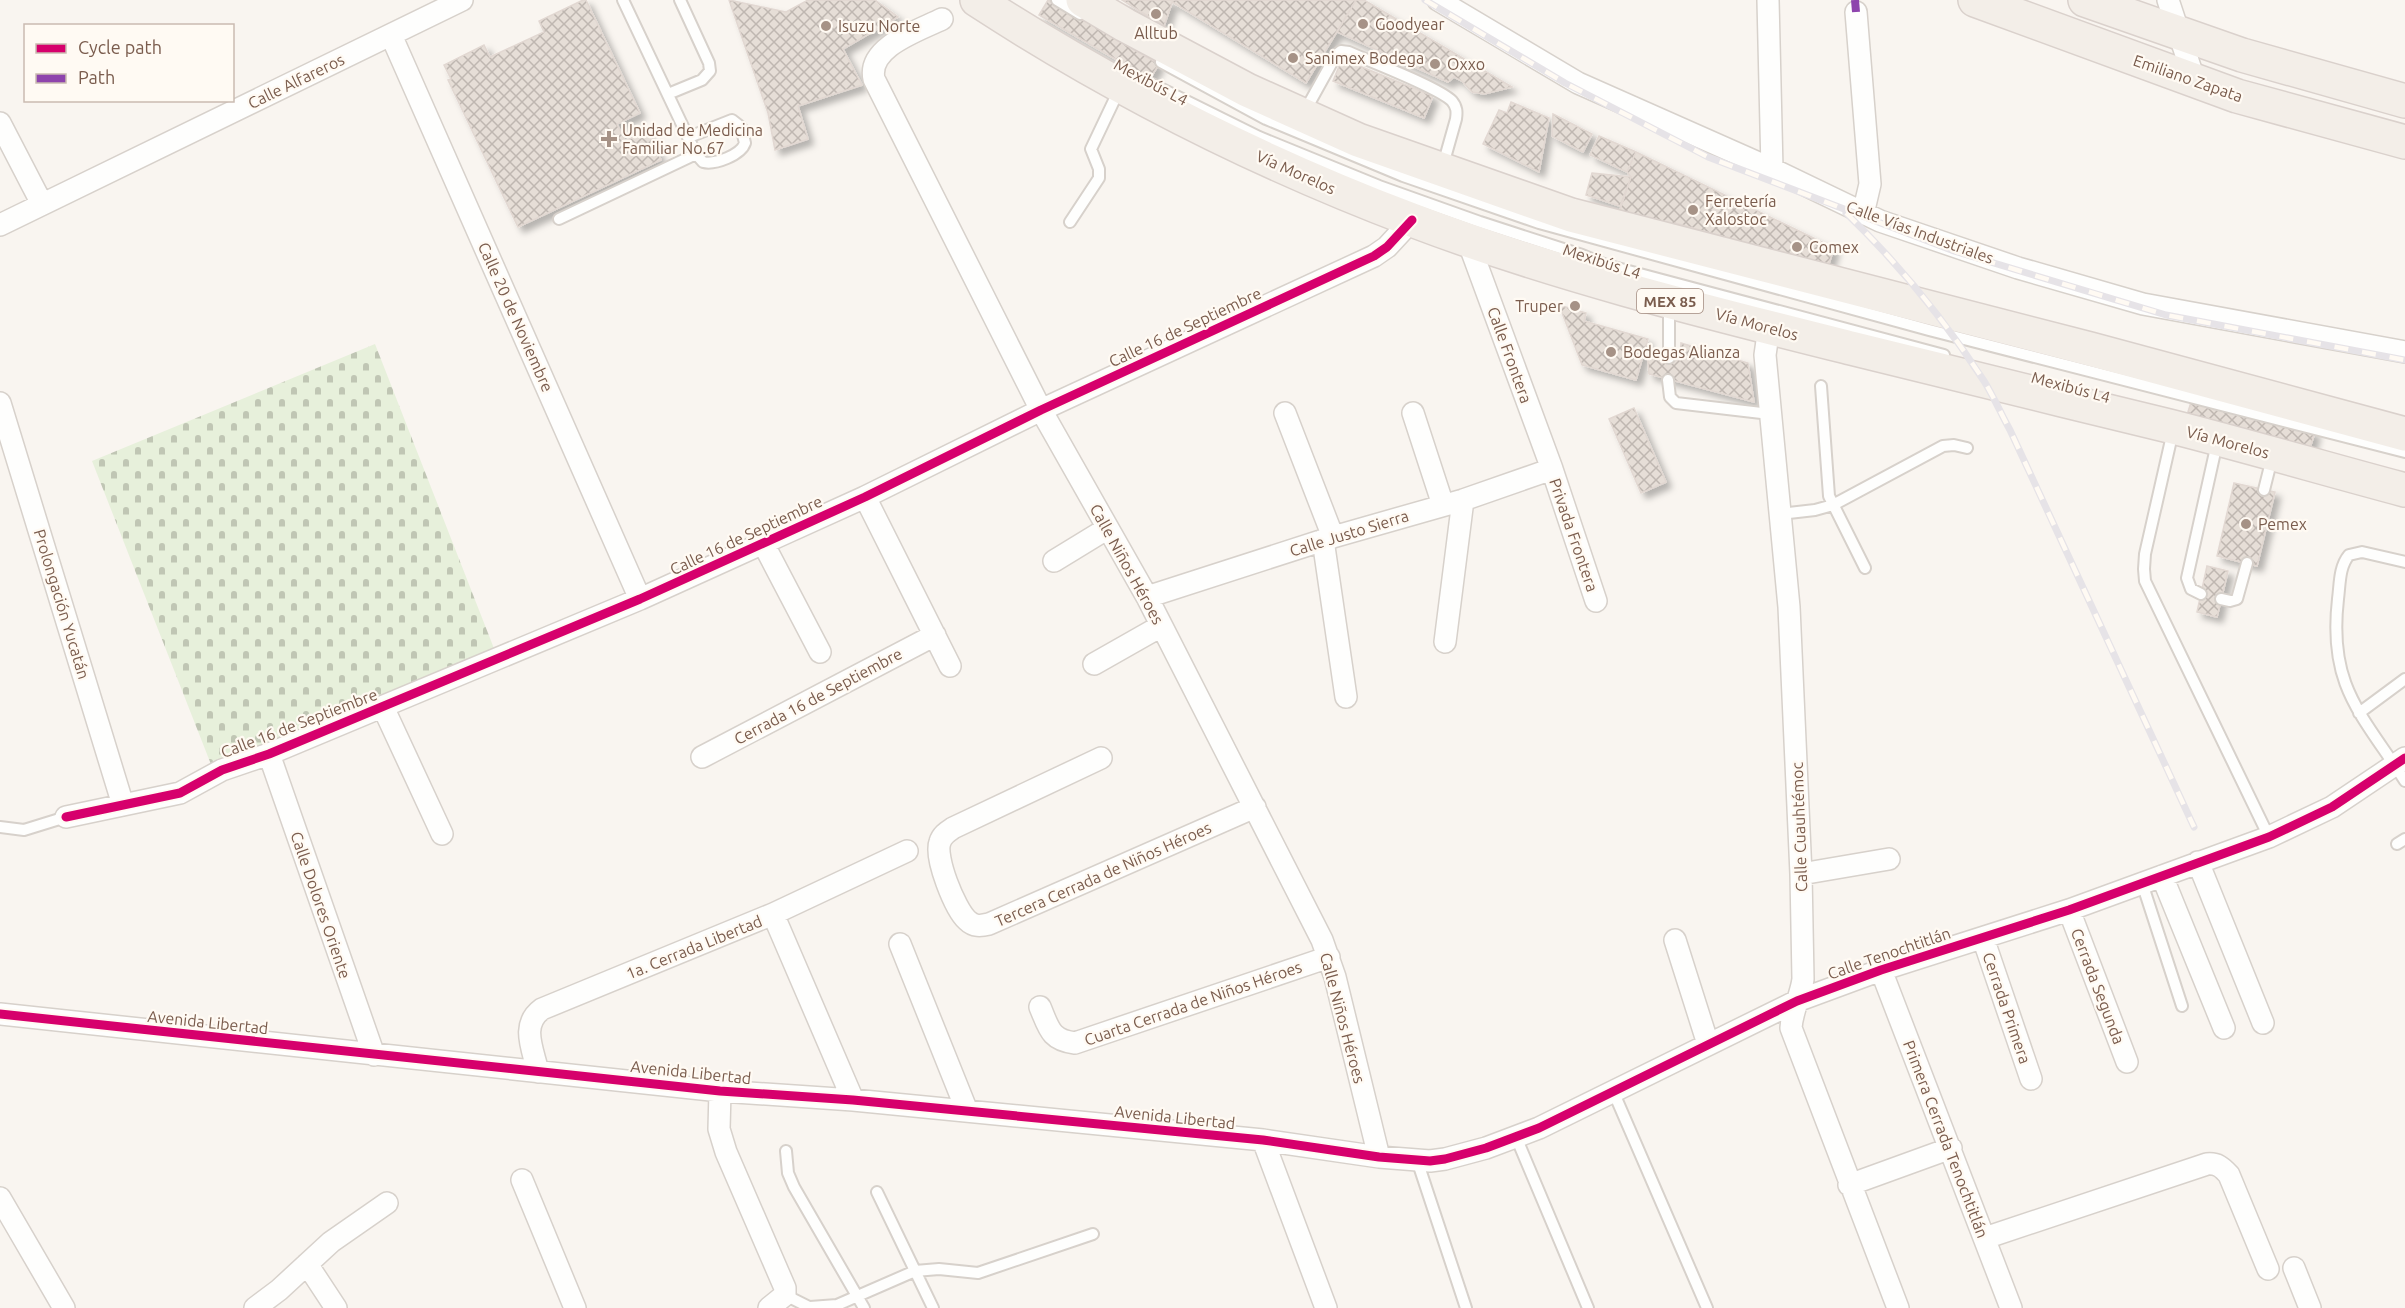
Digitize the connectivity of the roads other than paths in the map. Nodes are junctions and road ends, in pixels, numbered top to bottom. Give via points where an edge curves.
1 (462, 0) edge
2 (623, 0) edge
3 (680, 0) edge
4 (977, 0) edge
5 (1057, 0) edge
6 (1438, 0) edge
7 (1768, 0) edge
8 (1975, 0) edge
9 (2085, 0) edge
10 (2169, 0) edge
11 (1085, 9) edge
12 (1857, 12) dead end
13 (942, 19) dead end
14 (391, 35) junction
15 (2180, 35) junction
16 (1148, 55) dead end
17 (1130, 82) junction
18 (2195, 82) junction
19 (668, 94) junction
20 (2405, 101) edge
21 (1303, 116) junction
22 (0, 123) edge
23 (689, 137) junction
24 (2405, 142) edge
25 (696, 154) junction
26 (1772, 169) junction
27 (1441, 171) junction
28 (42, 204) junction
29 (1863, 214) junction
30 (559, 219) dead end
31 (1412, 220) junction
32 (1070, 222) dead end
33 (0, 225) edge
34 (1468, 241) junction
35 (1670, 301) junction
36 (1769, 327) junction
37 (2405, 352) edge
38 (1669, 358) dead end
39 (1960, 359) dead end
40 (1668, 380) dead end
41 (1821, 386) dead end
42 (0, 403) edge
43 (1041, 410) junction
44 (1286, 413) dead end
45 (1413, 413) dead end
46 (1770, 414) junction
47 (2175, 422) junction
48 (2405, 434) edge
49 (2217, 440) junction
50 (1967, 448) dead end
51 (2405, 452) edge
52 (2273, 454) junction
53 (1552, 469) junction
54 (2405, 479) edge
55 (2264, 490) dead end
56 (2405, 490) edge
57 (865, 497) junction
58 (1453, 502) junction
59 (1833, 505) junction
60 (1780, 514) junction
61 (1108, 528) junction
62 (1328, 538) junction
63 (763, 543) junction
64 (1054, 561) dead end
65 (2405, 562) edge
66 (2247, 563) dead end
67 (1865, 568) dead end
68 (2201, 594) dead end
69 (1147, 597) junction
70 (640, 599) junction
71 (2222, 599) dead end
72 (1596, 601) dead end
73 (1161, 626) junction
74 (935, 635) junction
75 (1445, 642) dead end
76 (820, 652) dead end
77 (1094, 664) dead end
78 (950, 666) dead end
79 (2405, 679) edge
80 (1346, 697) dead end
81 (383, 707) junction
82 (2360, 713) junction
83 (269, 754) junction
84 (702, 757) dead end
85 (1101, 758) dead end
86 (2402, 768) edge
87 (123, 805) junction
88 (1255, 807) junction
89 (66, 817) joint
90 (0, 827) edge
91 (442, 834) dead end
92 (2269, 837) junction
93 (907, 851) dead end
94 (1889, 859) dead end
95 (2198, 862) junction
96 (1801, 874) junction
97 (2162, 876) junction
98 (2142, 883) junction
99 (2069, 910) junction
100 (773, 914) junction
101 (1983, 938) junction
102 (1675, 940) dead end
103 (900, 944) dead end
104 (1329, 957) junction
105 (1881, 970) junction
106 (1797, 1001) junction
107 (2182, 1006) dead end
108 (1041, 1007) dead end
109 (0, 1014) edge
110 (2263, 1023) dead end
111 (2224, 1028) dead end
112 (1708, 1044) junction
113 (374, 1055) junction
114 (2127, 1062) dead end
115 (538, 1071) junction
116 (2031, 1079) dead end
117 (720, 1091) junction
118 (1613, 1091) junction
119 (853, 1101) junction
120 (967, 1112) junction
121 (1516, 1137) junction
122 (1263, 1140) junction
123 (1951, 1148) junction
124 (786, 1150) dead end
125 (1379, 1157) junction
126 (1417, 1160) junction
127 (522, 1180) dead end
128 (1850, 1185) junction
129 (877, 1192) dead end
130 (0, 1198) edge
131 (387, 1203) dead end
132 (1093, 1234) dead end
133 (1985, 1239) junction
134 (307, 1264) junction
135 (2294, 1268) dead end
136 (2268, 1269) dead end
137 (915, 1271) junction
138 (858, 1297) junction
139 (777, 1302) edge
140 (573, 1307) edge
141 (810, 1307) edge
142 (64, 1308) edge
143 (255, 1308) edge
144 (336, 1308) edge
145 (864, 1308) edge
146 (933, 1308) edge
147 (1326, 1308) edge
148 (1466, 1308) edge
149 (1588, 1308) edge
150 (1707, 1308) edge
151 (1898, 1308) edge
152 (2011, 1308) edge
153 (2310, 1308) edge

1 - 14 street, Calle Alfareros
2 - 19 lane
3 - 19 lane via 711,67 702,80
4 - 17 main road, Vía Morelos / MEX 85 via 1023,30
5 - 11 lane
6 - 26 street, Calle Vías Industriales via 1578,83
7 - 26 street
8 - 18 main road, Emiliano Zapata
9 - 15 main road
10 - 15 street
11 - 21 main road
12 - 29 street via 1870,184
13 - 43 street, Calle Niños Héroes via 884,50 874,62 874,79
14 - 28 street, Calle Alfareros
14 - 70 street, Calle 20 de Noviembre
15 - 18 street
15 - 20 main road
16 - 51 lane, Mexibús L4 via 1266,119 1403,176 1539,223 1937,332
17 - 31 main road, Vía Morelos / MEX 85 via 1253,154
17 - 32 lane via 1090,148 1099,178
17 - 39 lane, Mexibús L4 via 1379,186 1606,265
18 - 24 main road, Emiliano Zapata
19 - 23 lane
21 - 27 main road
21 - 27 lane via 1336,56 1341,51 1349,52 1437,92 1454,104 1456,119
22 - 28 street
23 - 25 lane
23 - 25 lane via 736,121 746,140 742,150 714,163 703,162
25 - 30 lane
26 - 29 street, Calle Vías Industriales
27 - 48 main road via 1570,215
28 - 33 street, Calle Alfareros
29 - 37 street, Calle Vías Industriales via 2018,268 2143,304
31 - 34 main road, Vía Morelos / MEX 85
31 - 43 street, Calle 16 de Septiembre via 1374,256
34 - 35 main road, Vía Morelos / MEX 85
34 - 53 street, Calle Frontera
35 - 36 main road, Vía Morelos / MEX 85
35 - 38 lane
36 - 46 street, Calle Cuauhtémoc via 1765,355
36 - 47 main road, Vía Morelos / MEX 85
40 - 46 lane via 1670,397 1676,403
41 - 59 lane via 1829,496
42 - 87 street, Prolongación Yucatán
43 - 57 street, Calle 16 de Septiembre
43 - 61 street, Calle Niños Héroes
44 - 62 street
45 - 58 street
46 - 60 street, Calle Cuauhtémoc
47 - 49 main road, Vía Morelos / MEX 85
47 - 54 lane
47 - 92 lane via 2145,554 2145,581
49 - 52 main road, Vía Morelos / MEX 85
49 - 68 lane via 2187,578 2191,589
50 - 59 lane via 1942,446
52 - 55 lane
52 - 56 main road, Vía Morelos / MEX 85
53 - 58 street, Calle Justo Sierra
53 - 72 street, Privada Frontera
57 - 63 street, Calle 16 de Septiembre
57 - 74 street
58 - 62 street, Calle Justo Sierra
58 - 75 street
59 - 60 lane
59 - 67 lane
60 - 96 street, Calle Cuauhtémoc via 1789,607
61 - 64 street
61 - 69 street, Calle Niños Héroes
62 - 69 street, Calle Justo Sierra
62 - 80 street
63 - 70 street, Calle 16 de Septiembre
63 - 76 street
65 - 82 lane via 2362,552 2349,555 2342,567 2335,625 2338,664
66 - 71 lane via 2237,599
69 - 73 street, Calle Niños Héroes
70 - 81 street, Calle 16 de Septiembre
73 - 77 street
73 - 88 street, Calle Niños Héroes
74 - 78 street
74 - 84 street, Cerrada 16 de Septiembre
79 - 82 lane
81 - 83 street, Calle 16 de Septiembre
81 - 91 street
82 - 86 lane
83 - 87 street, Calle 16 de Septiembre via 222,770 180,793
83 - 113 street, Calle Dolores Oriente
85 - 88 street, Tercera Cerrada de Niños Héroes via 945,834 939,842 940,864 968,921 981,926 989,924
86 - 92 street, Calle Tenochtitlán
87 - 89 street, Calle 16 de Septiembre
88 - 104 street, Calle Niños Héroes
89 - 90 lane via 24,830
92 - 95 street, Calle Tenochtitlán
93 - 100 street, 1a. Cerrada Libertad
94 - 96 street
95 - 97 street, Calle Tenochtitlán
95 - 110 street
96 - 106 street, Calle Cuauhtémoc via 1803,979
97 - 98 street, Calle Tenochtitlán
97 - 111 street
98 - 99 street, Calle Tenochtitlán
98 - 107 lane
99 - 101 street, Calle Tenochtitlán
99 - 114 street, Cerrada Segunda
100 - 115 street, 1a. Cerrada Libertad via 542,1009 532,1018 529,1031
100 - 119 street
101 - 105 street, Calle Tenochtitlán
101 - 116 street, Cerrada Primera
102 - 112 street
103 - 120 street
104 - 108 street, Cuarta Cerrada de Niños Héroes via 1075,1043 1056,1037 1049,1030
104 - 125 street, Calle Niños Héroes
105 - 106 street, Calle Tenochtitlán
105 - 123 street, Primera Cerrada Tenochtitlán
106 - 112 street, Calle Tenochtitlán
106 - 128 street, Calle Cuauhtémoc via 1791,1028
109 - 113 street, Avenida Libertad
112 - 118 street, Calle Tenochtitlán
113 - 115 street, Avenida Libertad
115 - 117 street, Avenida Libertad
117 - 119 street, Avenida Libertad
117 - 139 street via 719,1129 726,1152 782,1277
118 - 121 street, Calle Tenochtitlán
118 - 150 lane
119 - 120 street, Avenida Libertad
120 - 122 street, Avenida Libertad
121 - 126 street, Calle Tenochtitlán via 1445,1160
121 - 149 lane
122 - 125 street, Avenida Libertad
122 - 147 street
123 - 128 street
123 - 133 street, Primera Cerrada Tenochtitlán
124 - 138 lane via 794,1187
125 - 126 street, Calle Tenochtitlán
126 - 148 lane
127 - 140 street
128 - 151 street, Calle Cuauhtémoc
129 - 137 lane
130 - 142 street
131 - 134 street
132 - 137 lane via 978,1273
133 - 136 street via 2207,1164 2218,1165 2229,1175
133 - 152 street, Primera Cerrada Tenochtitlán
134 - 143 street
134 - 144 street
135 - 153 street
137 - 138 lane
137 - 146 lane
138 - 141 lane via 837,1305
138 - 145 lane
139 - 141 lane

